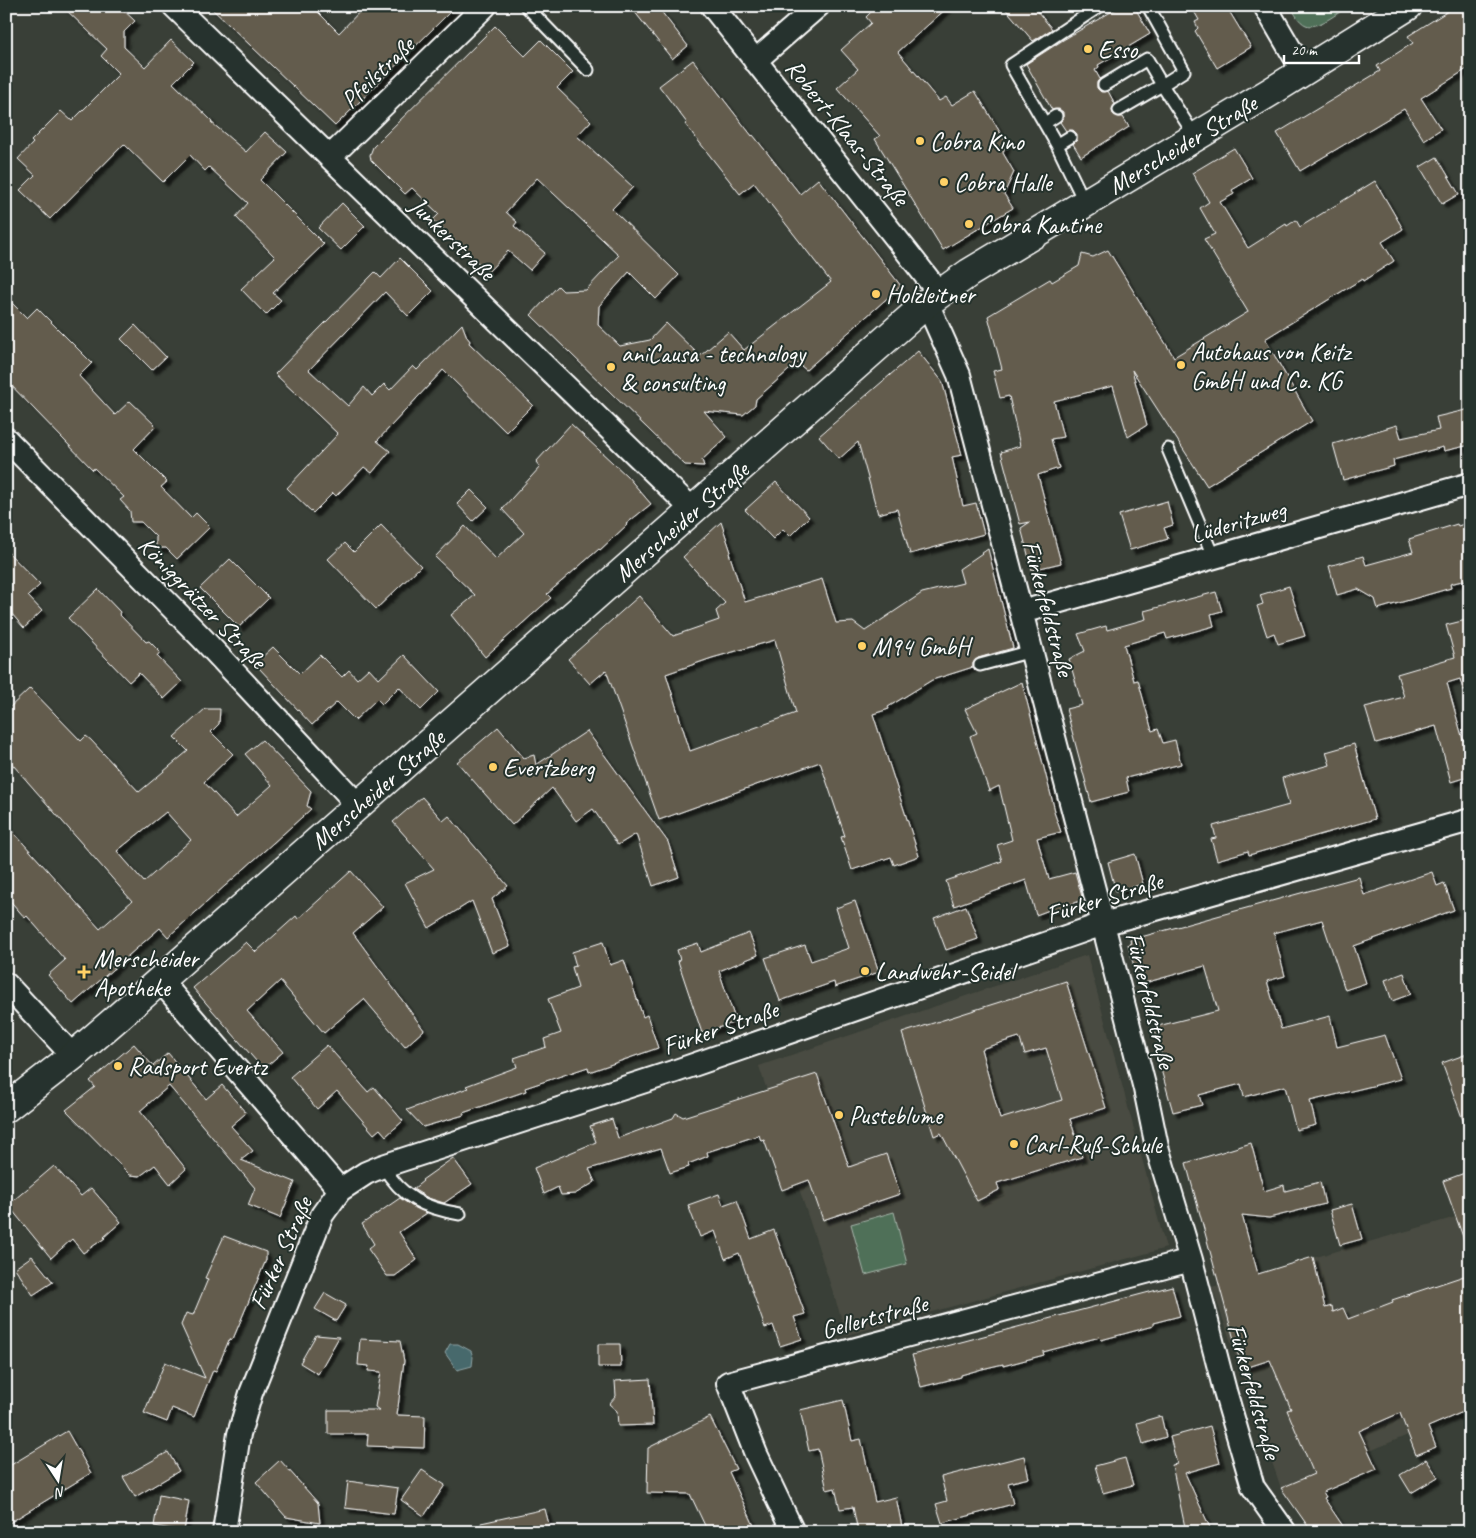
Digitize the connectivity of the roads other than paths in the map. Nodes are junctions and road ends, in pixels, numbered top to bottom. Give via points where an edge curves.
1 (174, 6) edge
2 (485, 6) edge
3 (526, 6) edge
4 (712, 6) edge
5 (818, 6) edge
6 (1100, 6) edge
7 (1148, 6) edge
8 (1266, 6) edge
9 (1408, 6) edge
10 (755, 61) junction
11 (588, 70) dead end
12 (1302, 71) junction
13 (1104, 85) dead end
14 (1162, 85) junction
15 (1119, 110) dead end
16 (1056, 116) dead end
17 (1044, 123) junction
18 (1195, 136) junction
19 (1070, 137) dead end
20 (1057, 145) junction
21 (330, 157) junction
22 (1085, 203) junction
23 (933, 298) junction
24 (6, 439) edge
25 (1168, 449) dead end
26 (1470, 484) edge
27 (693, 510) junction
28 (1213, 556) junction
29 (1022, 612) junction
30 (1032, 651) junction
31 (980, 665) dead end
32 (358, 805) junction
33 (1470, 820) edge
34 (1103, 924) junction
35 (160, 980) junction
36 (6, 984) edge
37 (72, 1056) junction
38 (6, 1108) edge
39 (383, 1166) junction
40 (340, 1190) junction
41 (460, 1214) dead end
42 (1191, 1260) junction
43 (224, 1532) edge
44 (793, 1532) edge
45 (1284, 1532) edge

1 - 21 street, Junkerstraße
2 - 21 street, Pfeilstraße
3 - 11 lane
4 - 10 street, Robert-Klaas-Straße
5 - 10 street
6 - 17 lane via 1011,65
7 - 14 lane via 1184,71
8 - 12 street
9 - 12 main road, Merscheider Straße
10 - 23 street, Robert-Klaas-Straße via 898,240
12 - 18 main road, Merscheider Straße
13 - 14 lane via 1147,59
14 - 15 lane
14 - 18 lane
16 - 17 lane
17 - 20 lane
18 - 22 main road, Merscheider Straße
19 - 20 lane
20 - 22 lane
21 - 27 street, Junkerstraße
22 - 23 main road, Merscheider Straße via 969,272
23 - 27 main road, Merscheider Straße
23 - 29 street, Fürkerfeldstraße via 959,375
24 - 32 street, Königgrätzer Straße via 202,638
25 - 28 lane
26 - 28 street, Lüderitzweg
27 - 32 main road, Merscheider Straße
28 - 29 street, Lüderitzweg
29 - 30 street, Fürkerfeldstraße
30 - 31 lane
30 - 34 street, Fürkerfeldstraße
32 - 35 main road, Merscheider Straße
33 - 34 street, Fürker Straße
34 - 39 street, Fürker Straße via 673,1072
34 - 42 street, Fürkerfeldstraße via 1158,1147
35 - 37 main road, Merscheider Straße
35 - 40 street
36 - 37 street
37 - 38 main road, Merscheider Straße
39 - 40 street, Fürker Straße
39 - 41 lane via 401,1190 417,1202
40 - 43 street, Fürker Straße via 322,1215 251,1393 239,1434
42 - 44 street, Gellertstraße via 728,1383 756,1454
42 - 45 street, Fürkerfeldstraße via 1253,1487

